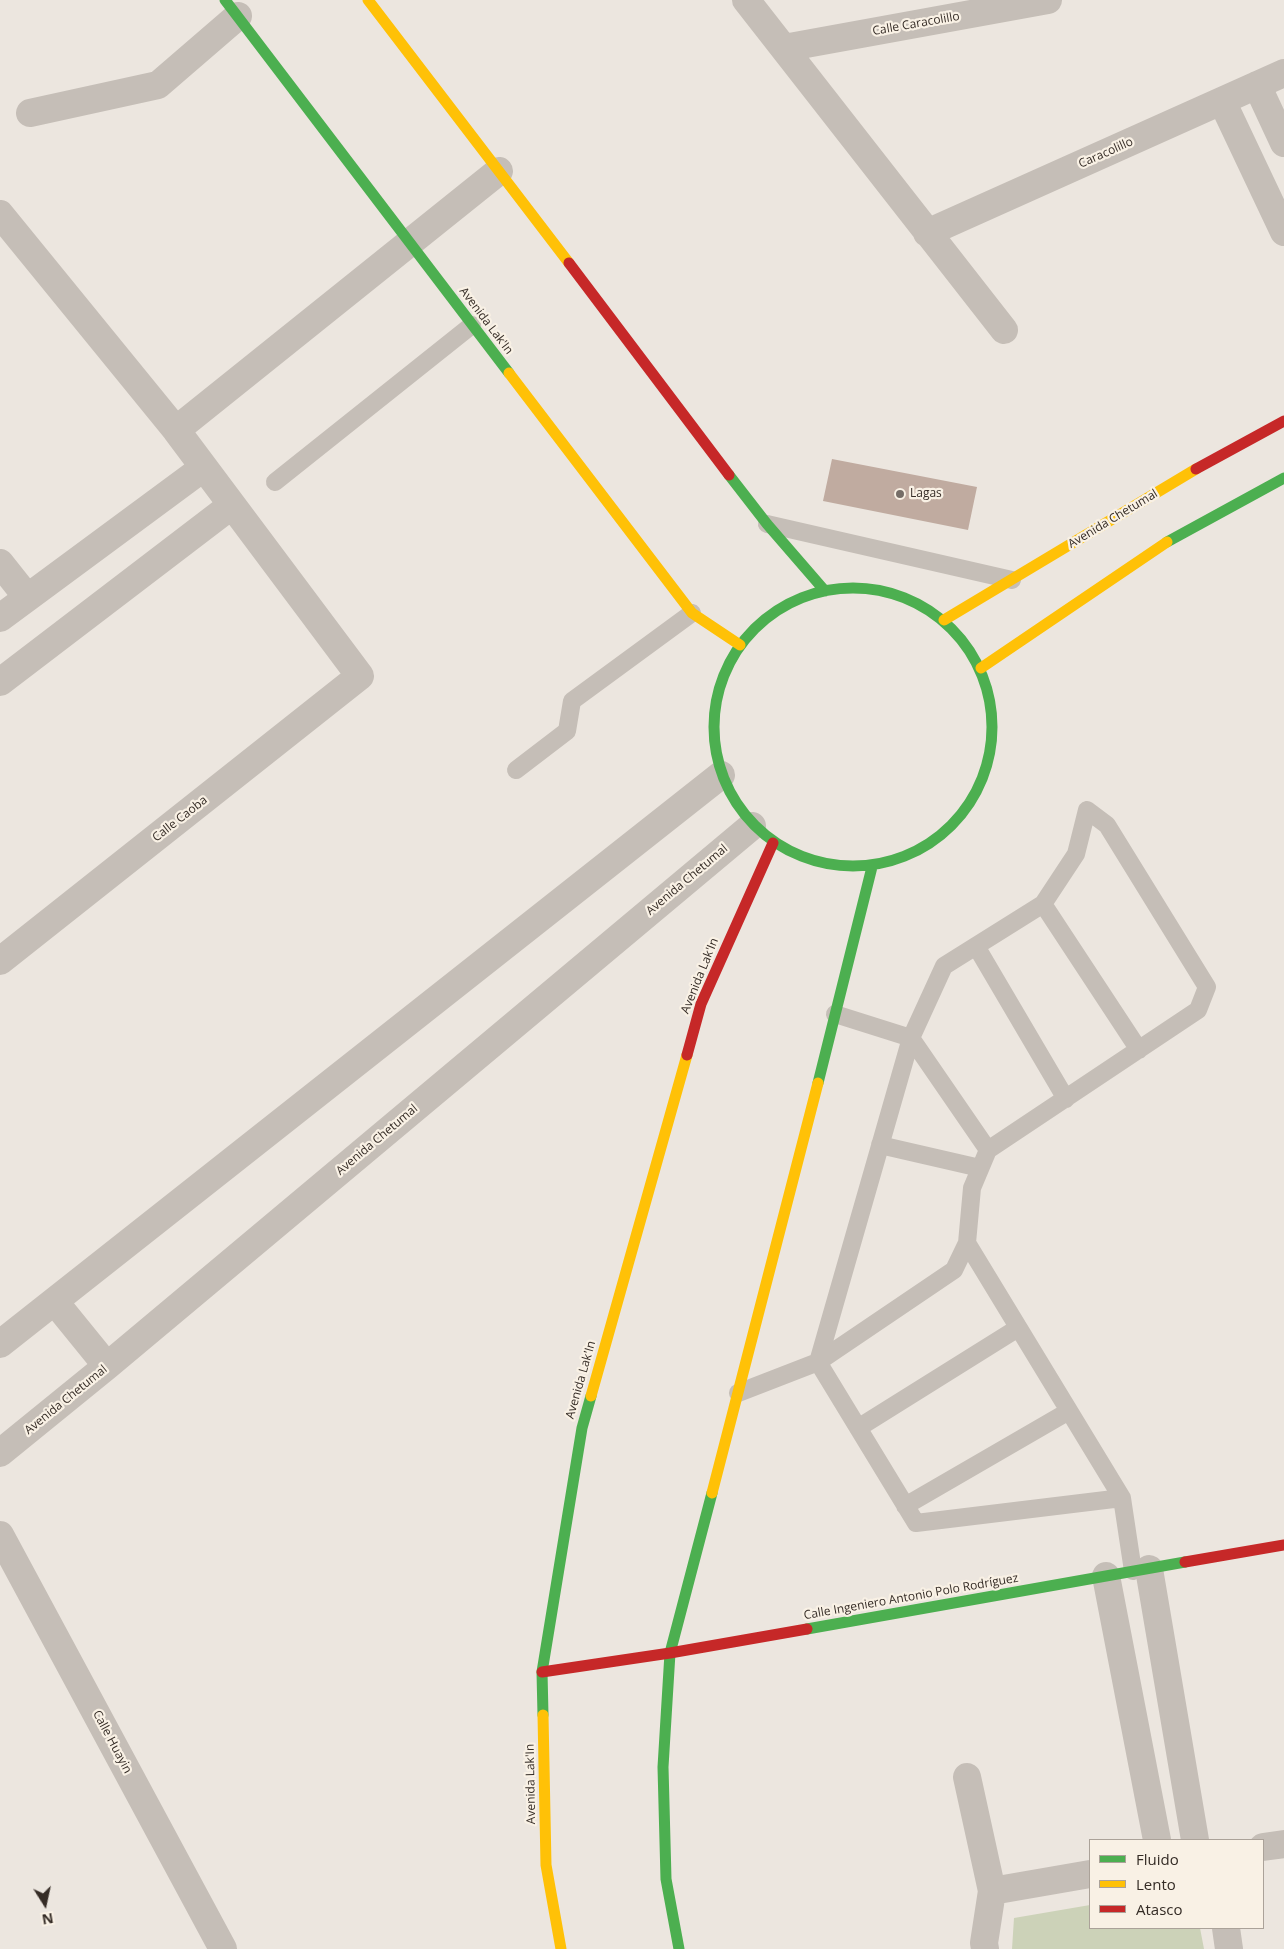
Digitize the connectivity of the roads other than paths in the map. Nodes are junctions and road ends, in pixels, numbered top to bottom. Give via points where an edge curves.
1 (368, 0) edge
2 (746, 0) edge
3 (1048, 0) edge
4 (231, 8) edge
5 (784, 48) junction
6 (1284, 73) edge
7 (1257, 85) junction
8 (1222, 101) junction
9 (30, 113) dead end
10 (1284, 144) edge
11 (498, 171) junction
12 (0, 214) edge
13 (1284, 232) edge
14 (928, 233) junction
15 (410, 244) junction
16 (472, 325) junction
17 (1004, 330) dead end
18 (1284, 421) edge
19 (176, 430) junction
20 (203, 468) junction
21 (1284, 478) edge
22 (275, 482) dead end
23 (232, 505) junction
24 (767, 524) junction
25 (0, 563) edge
26 (1012, 580) junction
27 (825, 590) junction
28 (27, 597) junction
29 (692, 614) junction
30 (0, 618) edge
31 (944, 620) junction
32 (740, 644) junction
33 (981, 668) junction
34 (0, 682) edge
35 (516, 770) dead end
36 (721, 775) junction
37 (752, 826) junction
38 (773, 843) junction
39 (872, 867) junction
40 (1043, 904) junction
41 (976, 946) junction
42 (0, 961) edge
43 (835, 1014) junction
44 (911, 1038) junction
45 (1139, 1050) junction
46 (1066, 1099) junction
47 (880, 1145) junction
48 (988, 1150) junction
49 (980, 1168) junction
50 (967, 1243) junction
51 (55, 1302) junction
52 (1018, 1328) junction
53 (0, 1344) edge
54 (818, 1362) junction
55 (107, 1366) junction
56 (738, 1393) junction
57 (1069, 1411) junction
58 (858, 1428) junction
59 (0, 1453) edge
60 (1122, 1498) junction
61 (905, 1506) junction
62 (0, 1535) edge
63 (1284, 1545) edge
64 (1141, 1570) junction
65 (1106, 1576) junction
66 (670, 1652) junction
67 (542, 1672) junction
68 (967, 1778) dead end
69 (1157, 1839) edge
70 (1195, 1839) edge
71 (1284, 1844) edge
72 (1264, 1847) edge
73 (1089, 1874) edge
74 (992, 1891) junction
75 (1226, 1929) edge
76 (223, 1949) edge
77 (561, 1949) edge
78 (679, 1949) edge
79 (985, 1949) edge
80 (1229, 1949) edge

1 - 11 main road
2 - 5 street
3 - 5 street, Calle Caracolillo
4 - 9 street via 158,85
4 - 15 main road, Avenida Lak'In
5 - 14 street
6 - 7 street, Caracolillo
7 - 8 street, Caracolillo
7 - 10 street
8 - 13 street
8 - 14 street, Caracolillo
11 - 15 street
11 - 24 main road
12 - 19 street
14 - 17 street
15 - 16 main road, Avenida Lak'In
15 - 19 street
16 - 22 lane
16 - 29 main road, Avenida Lak'In
18 - 26 main road, Avenida Chetumal
19 - 20 street
20 - 23 street
20 - 28 street
21 - 33 main road via 1166,542
23 - 34 street
23 - 42 street, Calle Caoba via 360,676
24 - 26 lane
24 - 27 main road
25 - 28 street
26 - 31 main road, Avenida Chetumal
27 - 31 main road via 867,588 907,598
27 - 32 main road via 777,610
28 - 30 street
29 - 32 main road, Avenida Lak'In
29 - 35 lane via 572,700 567,731
31 - 33 main road via 965,642
32 - 36 main road via 719,685 712,730
33 - 39 main road via 993,710 992,753 977,794 950,829 914,854
36 - 37 main road
36 - 51 street
37 - 38 main road
37 - 55 street, Avenida Chetumal
38 - 39 main road via 820,864
38 - 67 main road, Avenida Lak'In via 701,1004 582,1428
39 - 43 main road
40 - 41 lane
40 - 45 lane
40 - 45 lane via 1076,854 1087,810 1107,825 1207,987 1198,1010
41 - 44 lane via 944,966
41 - 46 lane
43 - 44 lane
43 - 56 main road
44 - 47 lane
44 - 48 lane
45 - 46 lane
46 - 48 lane
47 - 49 lane
47 - 54 lane
48 - 49 lane
49 - 50 lane via 972,1188
50 - 52 lane
50 - 54 lane via 954,1270
51 - 53 street
51 - 55 street
52 - 57 lane
52 - 58 lane
54 - 56 lane
54 - 58 lane
55 - 59 street, Avenida Chetumal
56 - 66 main road
57 - 60 lane
57 - 61 lane
58 - 61 lane
60 - 61 lane via 916,1523
60 - 64 lane
62 - 76 street, Calle Huayin
63 - 64 main road, Calle Ingeniero Antonio Polo Rodríguez
64 - 65 main road, Calle Ingeniero Antonio Polo Rodríguez
64 - 70 street
65 - 66 main road, Calle Ingeniero Antonio Polo Rodríguez
65 - 69 street
66 - 67 main road, Calle Ingeniero Antonio Polo Rodríguez
66 - 78 main road via 663,1767 666,1879
67 - 77 main road, Avenida Lak'In via 546,1865
68 - 74 street
71 - 72 street
73 - 74 street
74 - 79 street
75 - 80 street

